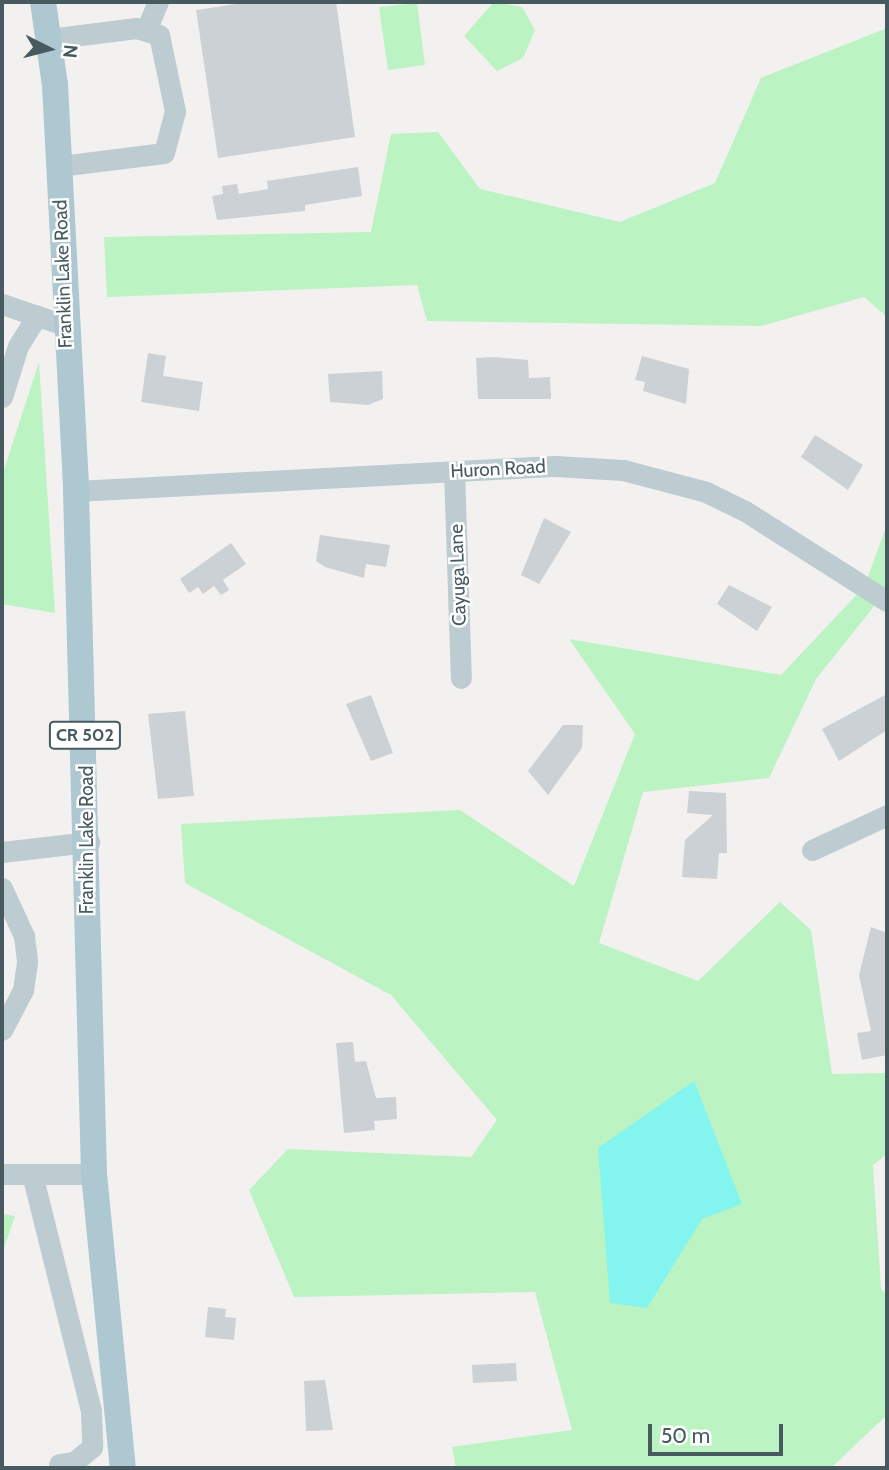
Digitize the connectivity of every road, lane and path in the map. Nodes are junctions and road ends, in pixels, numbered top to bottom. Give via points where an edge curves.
1 (43, 2) edge
2 (158, 2) edge
3 (146, 30) junction
4 (49, 39) junction
5 (59, 166) junction
6 (2, 304) edge
7 (37, 316) junction
8 (65, 325) junction
9 (2, 397) edge
10 (454, 471) junction
11 (76, 491) junction
12 (887, 601) edge
13 (461, 678) dead end
14 (887, 815) edge
15 (89, 842) junction
16 (813, 850) dead end
17 (2, 852) edge
18 (2, 888) edge
19 (2, 1030) edge
20 (2, 1174) edge
21 (32, 1174) junction
22 (94, 1174) junction
23 (59, 1464) dead end
24 (123, 1468) edge

1 - 4 main road, Franklin Lake Road / CR 502
2 - 3 street
3 - 4 street
3 - 5 street via 159,35 165,51 174,111 164,153
4 - 5 main road, Franklin Lake Road / CR 502
5 - 8 main road, Franklin Lake Road / CR 502
6 - 7 street
7 - 8 street
7 - 9 street via 18,346
8 - 11 main road, Franklin Lake Road / CR 502
10 - 11 street, Huron Road
10 - 12 street, Huron Road via 580,466 665,478 745,510
10 - 13 street, Cayuga Lane
11 - 15 main road, Franklin Lake Road / CR 502
14 - 16 street
15 - 17 street
15 - 22 main road, Franklin Lake Road / CR 502 via 87,1009
18 - 19 street via 24,936 27,962 23,990
20 - 21 street
21 - 22 street
21 - 23 street via 91,1410 92,1447 75,1462
22 - 24 main road, Franklin Lake Road / CR 502

